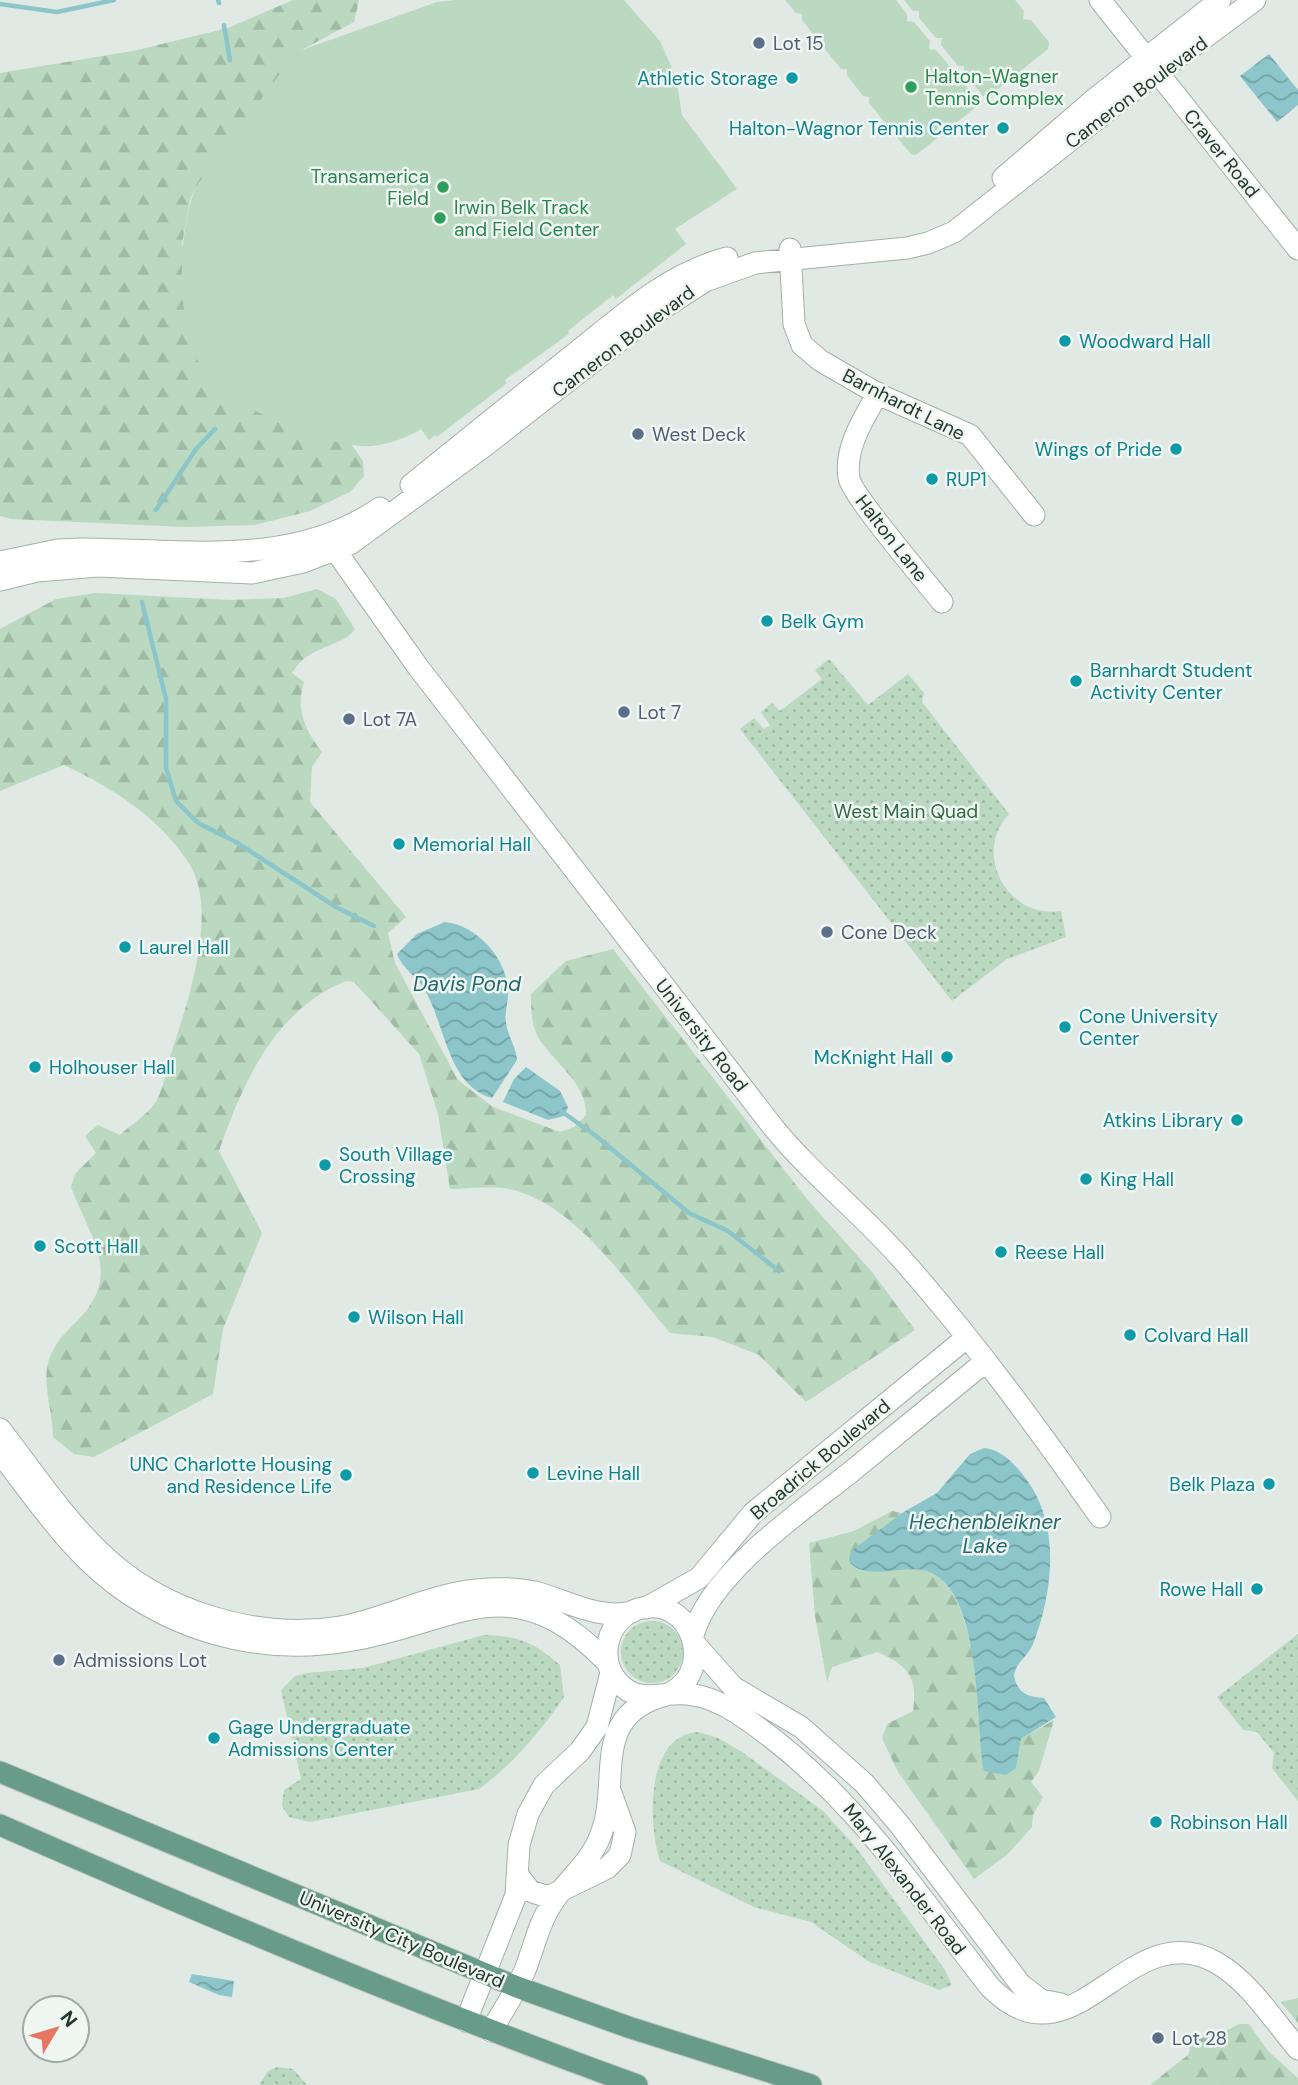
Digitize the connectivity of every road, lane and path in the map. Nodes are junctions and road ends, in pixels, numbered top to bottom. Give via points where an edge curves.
1 (1100, 0) edge
2 (1220, 0) edge
3 (1255, 0) edge
4 (1152, 66) junction
5 (1298, 249) edge
6 (790, 254) junction
7 (878, 393) junction
8 (1034, 515) dead end
9 (330, 543) junction
10 (0, 562) edge
11 (0, 580) edge
12 (942, 602) dead end
13 (966, 1338) junction
14 (985, 1362) junction
15 (0, 1429) edge
16 (0, 1453) edge
17 (1100, 1517) dead end
18 (639, 1610) junction
19 (694, 1640) junction
20 (609, 1667) junction
21 (661, 1696) junction
22 (0, 1772) edge
23 (0, 1825) edge
24 (518, 1875) junction
25 (563, 1891) junction
26 (970, 1917) junction
27 (949, 1933) junction
28 (485, 1974) junction
29 (517, 1987) junction
30 (1077, 2005) junction
31 (466, 2021) junction
32 (491, 2031) junction
33 (1298, 2049) edge
34 (638, 2085) edge
35 (811, 2085) edge

1 - 4 street, Craver Road
2 - 4 street, Cameron Boulevard
3 - 4 street, Cameron Boulevard
4 - 5 street, Craver Road
4 - 6 street, Cameron Boulevard via 949,235 907,248
6 - 7 street, Barnhardt Lane via 797,339 821,361
6 - 9 street, Cameron Boulevard via 730,270 672,300 398,511
7 - 8 street, Barnhardt Lane via 970,435
7 - 12 street, Halton Lane via 850,453 849,481
9 - 10 street, Cameron Boulevard via 244,552 58,550
9 - 11 street, Cameron Boulevard via 273,571 98,566 37,571
9 - 13 street, University Road via 418,667 782,1138 812,1173 880,1234
13 - 14 street, University Road
13 - 18 street, Broadrick Boulevard via 753,1513 699,1578
14 - 17 street, University Road
14 - 19 street, Broadrick Boulevard via 737,1569 712,1600
15 - 18 street via 102,1555 155,1592 222,1619 272,1628 335,1628 466,1592 495,1589 532,1592 599,1613
16 - 20 street via 69,1541 102,1574 142,1602 203,1631 258,1643 322,1644 368,1637 465,1608 499,1604 556,1621 580,1636
18 - 19 street via 674,1614
18 - 20 street, Broadrick Boulevard via 620,1620 611,1632
19 - 21 street, Broadrick Boulevard via 695,1662 688,1678
19 - 26 street, Mary Alexander Road via 733,1687 801,1727 855,1773
20 - 21 street via 631,1692
20 - 24 street, Broadrick Boulevard via 602,1715 591,1737 548,1780 532,1807 519,1845
21 - 25 street, Broadrick Boulevard via 637,1709 618,1731 610,1754 607,1815 598,1842
21 - 27 street, Mary Alexander Road via 688,1694 721,1703 799,1758 869,1828
22 - 28 main road, University City Boulevard
23 - 31 main road
24 - 25 street via 539,1896
24 - 28 street, Broadrick Boulevard via 516,1895
25 - 29 street, Broadrick Boulevard via 542,1922
26 - 27 street
26 - 30 street, Mary Alexander Road via 1026,1990 1047,2002
27 - 30 street, Mary Alexander Road via 990,1987 1007,2001 1047,2014
28 - 29 main road, University City Boulevard
28 - 31 street, Broadrick Boulevard
29 - 32 street, Broadrick Boulevard
29 - 35 main road, University City Boulevard
30 - 33 street, Mary Alexander Road via 1143,1960 1191,1955 1228,1971
31 - 32 main road
32 - 34 main road

